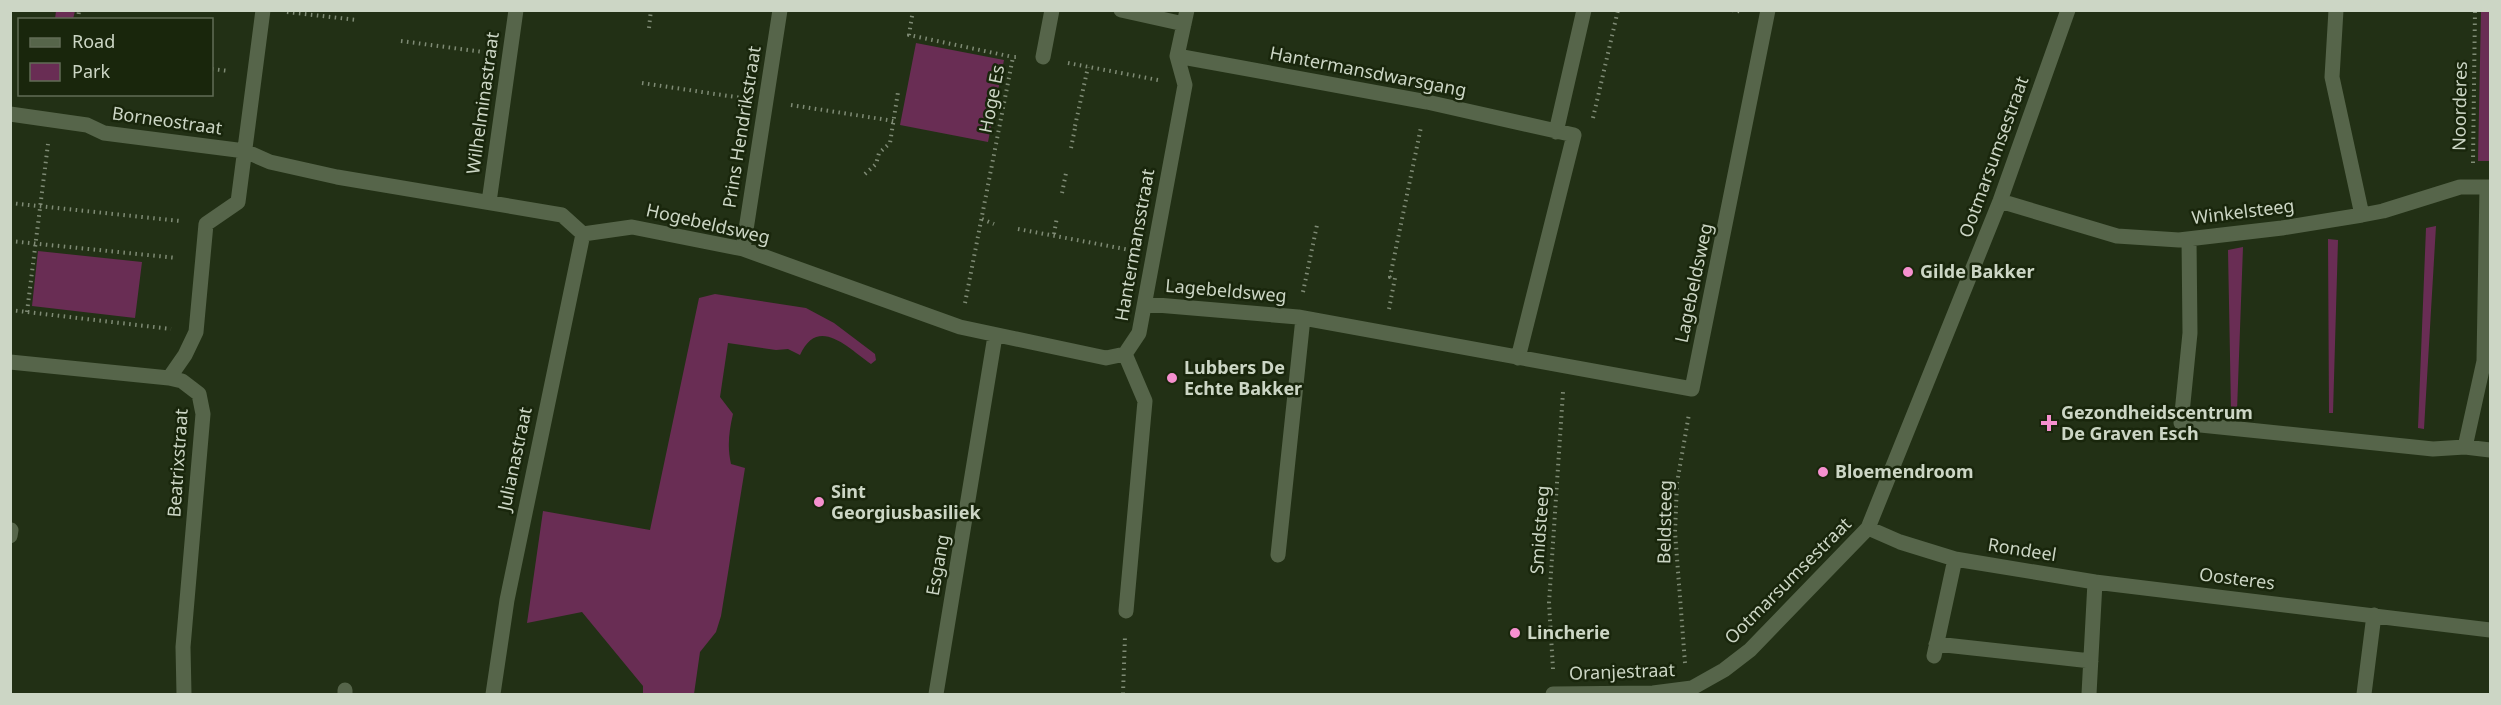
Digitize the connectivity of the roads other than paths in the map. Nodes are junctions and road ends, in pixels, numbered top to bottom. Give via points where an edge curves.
1 (263, 10) edge
2 (516, 10) edge
3 (780, 10) edge
4 (1052, 10) edge
5 (1120, 10) edge
6 (1584, 10) edge
7 (1768, 10) edge
8 (2068, 10) edge
9 (2336, 10) edge
10 (1185, 17) edge
11 (1177, 56) junction
12 (1043, 57) road end
13 (10, 114) edge
14 (1553, 132) junction
15 (244, 151) junction
16 (2489, 187) edge
17 (2001, 201) junction
18 (489, 202) junction
19 (2362, 214) junction
20 (583, 234) junction
21 (2189, 239) junction
22 (743, 249) junction
23 (1145, 304) junction
24 (1300, 317) junction
25 (995, 336) junction
26 (1125, 354) junction
27 (1518, 358) junction
28 (10, 362) edge
29 (169, 378) junction
30 (2465, 447) junction
31 (2490, 450) edge
32 (1868, 528) junction
33 (1278, 555) dead end
34 (1955, 559) junction
35 (2096, 582) junction
36 (1126, 611) road end
37 (2374, 615) junction
38 (2490, 630) edge
39 (2091, 661) junction
40 (1693, 691) edge
41 (184, 694) edge
42 (493, 694) edge
43 (936, 694) edge
44 (1553, 694) edge
45 (2089, 694) edge
46 (2364, 694) edge

1 - 15 street
2 - 18 street, Wilhelminastraat
3 - 22 street, Prins Hendrikstraat
4 - 12 street
5 - 10 street, Hantermansstraat
6 - 14 street
7 - 27 street, Lagebeldsweg via 1692,389
8 - 17 street, Ootmarsumsestraat
9 - 19 street via 2332,77
10 - 11 street, Hantermansstraat
11 - 14 street, Hantermansdwarsgang via 1426,102
11 - 23 street, Hantermansstraat via 1185,85
13 - 15 street, Borneostraat via 87,125 104,133
14 - 27 street via 1574,135
15 - 18 street via 270,162 337,177
15 - 29 street via 238,202 207,224 196,332
16 - 19 street, Winkelsteeg via 2460,187
16 - 30 street via 2484,361
17 - 21 street, Winkelsteeg via 2116,236
17 - 32 street, Ootmarsumsestraat
18 - 20 street via 562,214
19 - 21 street, Winkelsteeg
20 - 22 street, Hogebeldsweg via 632,227
20 - 42 street, Julianastraat via 509,588
21 - 30 street via 2190,333 2181,423 2433,449
22 - 25 street, Hogebeldsweg
23 - 24 street, Lagebeldsweg
23 - 26 street, Hantermansstraat via 1139,333
24 - 27 street, Lagebeldsweg
24 - 33 street, Lagebeldsweg
25 - 26 street, Hogebeldsweg via 1106,358
25 - 43 street, Esgang
26 - 36 street via 1144,401
28 - 29 street, Beatrixstraat
29 - 41 street, Beatrixstraat via 191,385 203,404 183,647
30 - 31 street
32 - 34 street, Rondeel
32 - 40 street, Ootmarsumsestraat via 1750,650
34 - 35 street, Rondeel
34 - 39 street via 1935,650
35 - 37 street, Oosteres
35 - 39 street
37 - 38 street, Oosteres
37 - 46 street
39 - 45 street
40 - 44 street, Oranjestraat

